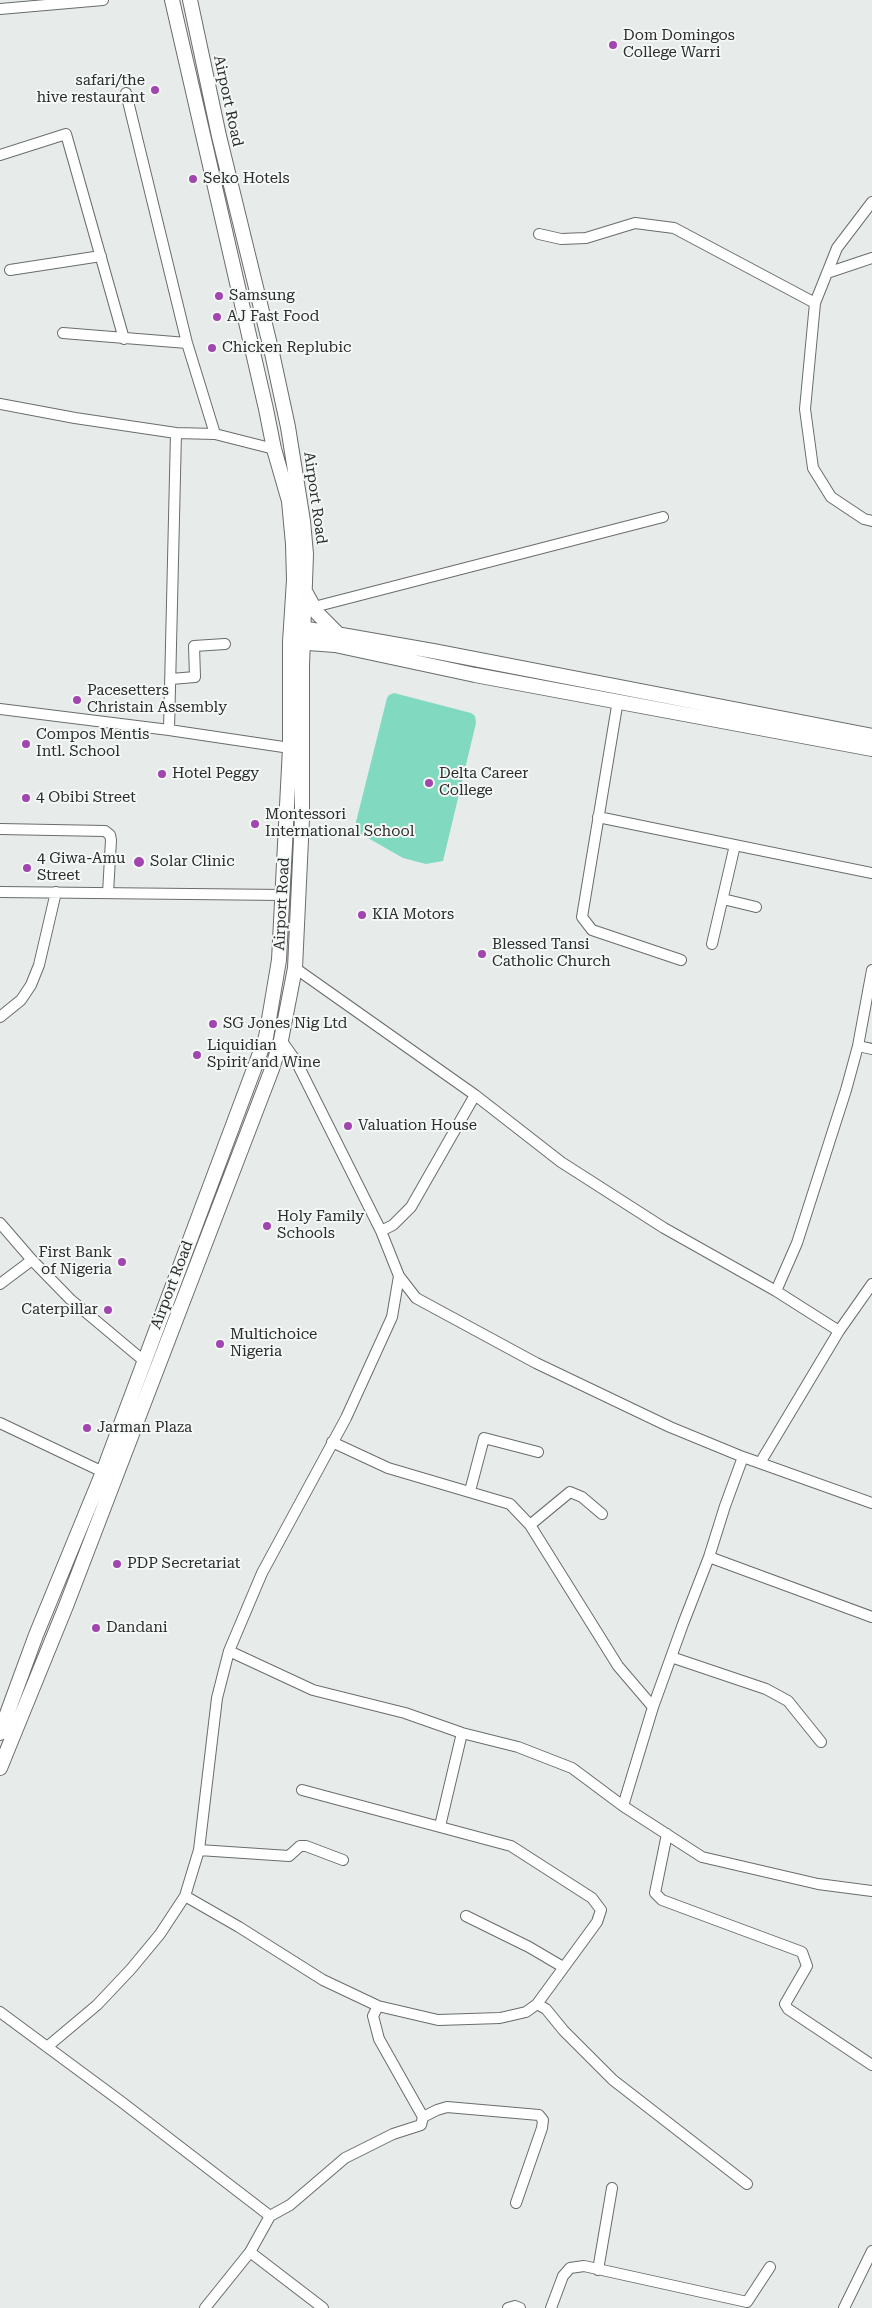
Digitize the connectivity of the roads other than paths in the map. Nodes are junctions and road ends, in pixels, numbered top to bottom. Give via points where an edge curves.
1 (103, 0) edge
2 (172, 0) edge
3 (190, 0) edge
4 (0, 9) edge
5 (126, 93) dead end
6 (0, 156) edge
7 (872, 202) edge
8 (539, 234) dead end
9 (101, 256) junction
10 (872, 258) edge
11 (10, 270) dead end
12 (827, 274) junction
13 (815, 303) junction
14 (63, 333) dead end
15 (124, 339) junction
16 (187, 343) junction
17 (0, 404) edge
18 (176, 432) junction
19 (215, 434) junction
20 (274, 449) junction
21 (663, 517) dead end
22 (872, 521) edge
23 (305, 592) junction
24 (314, 607) junction
25 (298, 627) junction
26 (336, 639) junction
27 (297, 642) junction
28 (225, 644) dead end
29 (302, 666) junction
30 (170, 679) junction
31 (618, 700) junction
32 (0, 709) edge
33 (169, 730) junction
34 (872, 736) edge
35 (290, 748) junction
36 (872, 749) edge
37 (598, 816) junction
38 (0, 829) edge
39 (736, 845) junction
40 (872, 873) edge
41 (0, 892) edge
42 (56, 892) junction
43 (108, 893) junction
44 (284, 895) junction
45 (723, 899) junction
46 (756, 907) dead end
47 (712, 944) dead end
48 (681, 960) dead end
49 (295, 968) junction
50 (872, 970) edge
51 (0, 1017) edge
52 (280, 1040) junction
53 (858, 1046) junction
54 (872, 1049) edge
55 (475, 1095) junction
56 (213, 1177) junction
57 (229, 1183) junction
58 (0, 1224) edge
59 (381, 1231) junction
60 (32, 1260) junction
61 (399, 1276) junction
62 (0, 1284) edge
63 (872, 1284) edge
64 (776, 1291) junction
65 (839, 1331) junction
66 (144, 1361) junction
67 (0, 1423) edge
68 (332, 1442) junction
69 (538, 1452) dead end
70 (743, 1457) junction
71 (760, 1463) junction
72 (102, 1472) junction
73 (470, 1491) junction
74 (872, 1503) edge
75 (602, 1514) dead end
76 (530, 1525) junction
77 (710, 1557) junction
78 (872, 1617) edge
79 (229, 1652) junction
80 (671, 1657) junction
81 (653, 1707) junction
82 (462, 1732) junction
83 (0, 1733) edge
84 (821, 1742) dead end
85 (0, 1768) edge
86 (302, 1790) dead end
87 (623, 1806) junction
88 (440, 1826) junction
89 (667, 1834) junction
90 (199, 1850) junction
91 (343, 1860) dead end
92 (872, 1891) edge
93 (185, 1896) junction
94 (466, 1916) dead end
95 (563, 1967) junction
96 (537, 2004) junction
97 (378, 2006) junction
98 (0, 2012) edge
99 (47, 2047) junction
100 (872, 2065) edge
101 (423, 2117) junction
102 (747, 2184) dead end
103 (612, 2188) dead end
104 (516, 2203) dead end
105 (270, 2216) junction
106 (872, 2251) edge
107 (250, 2252) junction
108 (770, 2267) dead end
109 (598, 2270) junction
110 (204, 2308) edge
111 (323, 2308) edge
112 (508, 2308) edge
113 (520, 2308) edge
114 (551, 2308) edge
115 (844, 2308) edge

1 - 4 street
2 - 20 main road, Airport Road
3 - 23 main road, Airport Road via 288,427 304,521
5 - 16 street
6 - 9 street via 66,134
7 - 12 street via 837,248
8 - 13 street via 561,239 586,238 635,223 674,228
9 - 11 street
9 - 15 street
10 - 12 street
12 - 13 street
13 - 22 street via 805,410 813,468 830,497
14 - 15 street
15 - 16 street
16 - 19 street
17 - 18 street
18 - 19 street
18 - 30 street
19 - 20 street
20 - 25 main road, Airport Road via 289,501
21 - 24 street
23 - 24 main road
23 - 25 main road, Airport Road
24 - 26 main road
25 - 26 main road
25 - 27 main road, Airport Road
26 - 27 main road
26 - 29 main road via 311,653
26 - 31 main road via 475,675
26 - 34 main road
27 - 29 main road, Airport Road
27 - 35 main road, Airport Road
28 - 30 street via 194,646 195,677
29 - 49 main road, Airport Road via 302,809
30 - 33 street
31 - 36 main road
31 - 37 street
32 - 33 street
33 - 35 street
35 - 44 main road, Airport Road
37 - 39 street
37 - 48 street via 582,918 592,930
38 - 43 street via 105,831 111,840
39 - 40 street
39 - 45 street
41 - 42 street
42 - 43 street
42 - 51 street via 39,965 31,985 21,1000
43 - 44 street
44 - 56 main road, Airport Road via 279,960 266,1037
45 - 46 street
45 - 47 street
49 - 52 main road, Airport Road
49 - 55 street
50 - 53 street
52 - 57 main road, Airport Road
52 - 59 street via 296,1061
53 - 54 street
53 - 64 street via 797,1243
55 - 59 street via 411,1207 393,1225
55 - 64 street via 561,1162 664,1228
56 - 57 main road
56 - 66 main road, Airport Road
57 - 85 main road, Airport Road
58 - 60 street
59 - 61 street
60 - 62 street
60 - 66 street via 70,1299
61 - 68 street via 392,1317
61 - 70 street via 416,1298 536,1363 670,1427
63 - 65 street
64 - 65 street
65 - 71 street
66 - 72 main road, Airport Road
67 - 72 street
68 - 73 street via 388,1468
68 - 79 street via 262,1573
69 - 73 street via 484,1438
70 - 71 street
70 - 77 street
71 - 74 street
72 - 83 main road, Airport Road
73 - 76 street via 510,1504
75 - 76 street via 582,1497 570,1492
76 - 81 street via 618,1666
77 - 78 street
77 - 80 street
79 - 82 street via 313,1690 405,1713
79 - 90 street via 217,1698
80 - 81 street
80 - 84 street via 766,1689 788,1701
81 - 87 street
82 - 87 street via 572,1768
82 - 88 street
86 - 88 street
87 - 89 street
88 - 95 street via 511,1846 592,1898 601,1910 597,1922
89 - 92 street via 702,1857 818,1884
89 - 100 street via 655,1893 662,1900 802,1952 807,1966 785,2004 788,2009
90 - 91 street via 289,1856 300,1846 306,1846
90 - 93 street
93 - 97 street via 323,1980
93 - 99 street via 131,1969 97,2005
94 - 95 street
95 - 96 street
96 - 97 street via 526,2012 500,2018 438,2020
96 - 102 street via 546,2009 613,2080
97 - 101 street via 373,2016 379,2039
98 - 99 street
99 - 105 street
101 - 104 street via 447,2107 540,2114 542,2128
101 - 105 street via 421,2125 393,2134 345,2158 290,2205
103 - 109 street
105 - 107 street
106 - 115 street
107 - 110 street
107 - 111 street
108 - 109 street via 747,2302
109 - 114 street via 584,2266 570,2268 563,2276
112 - 113 street

